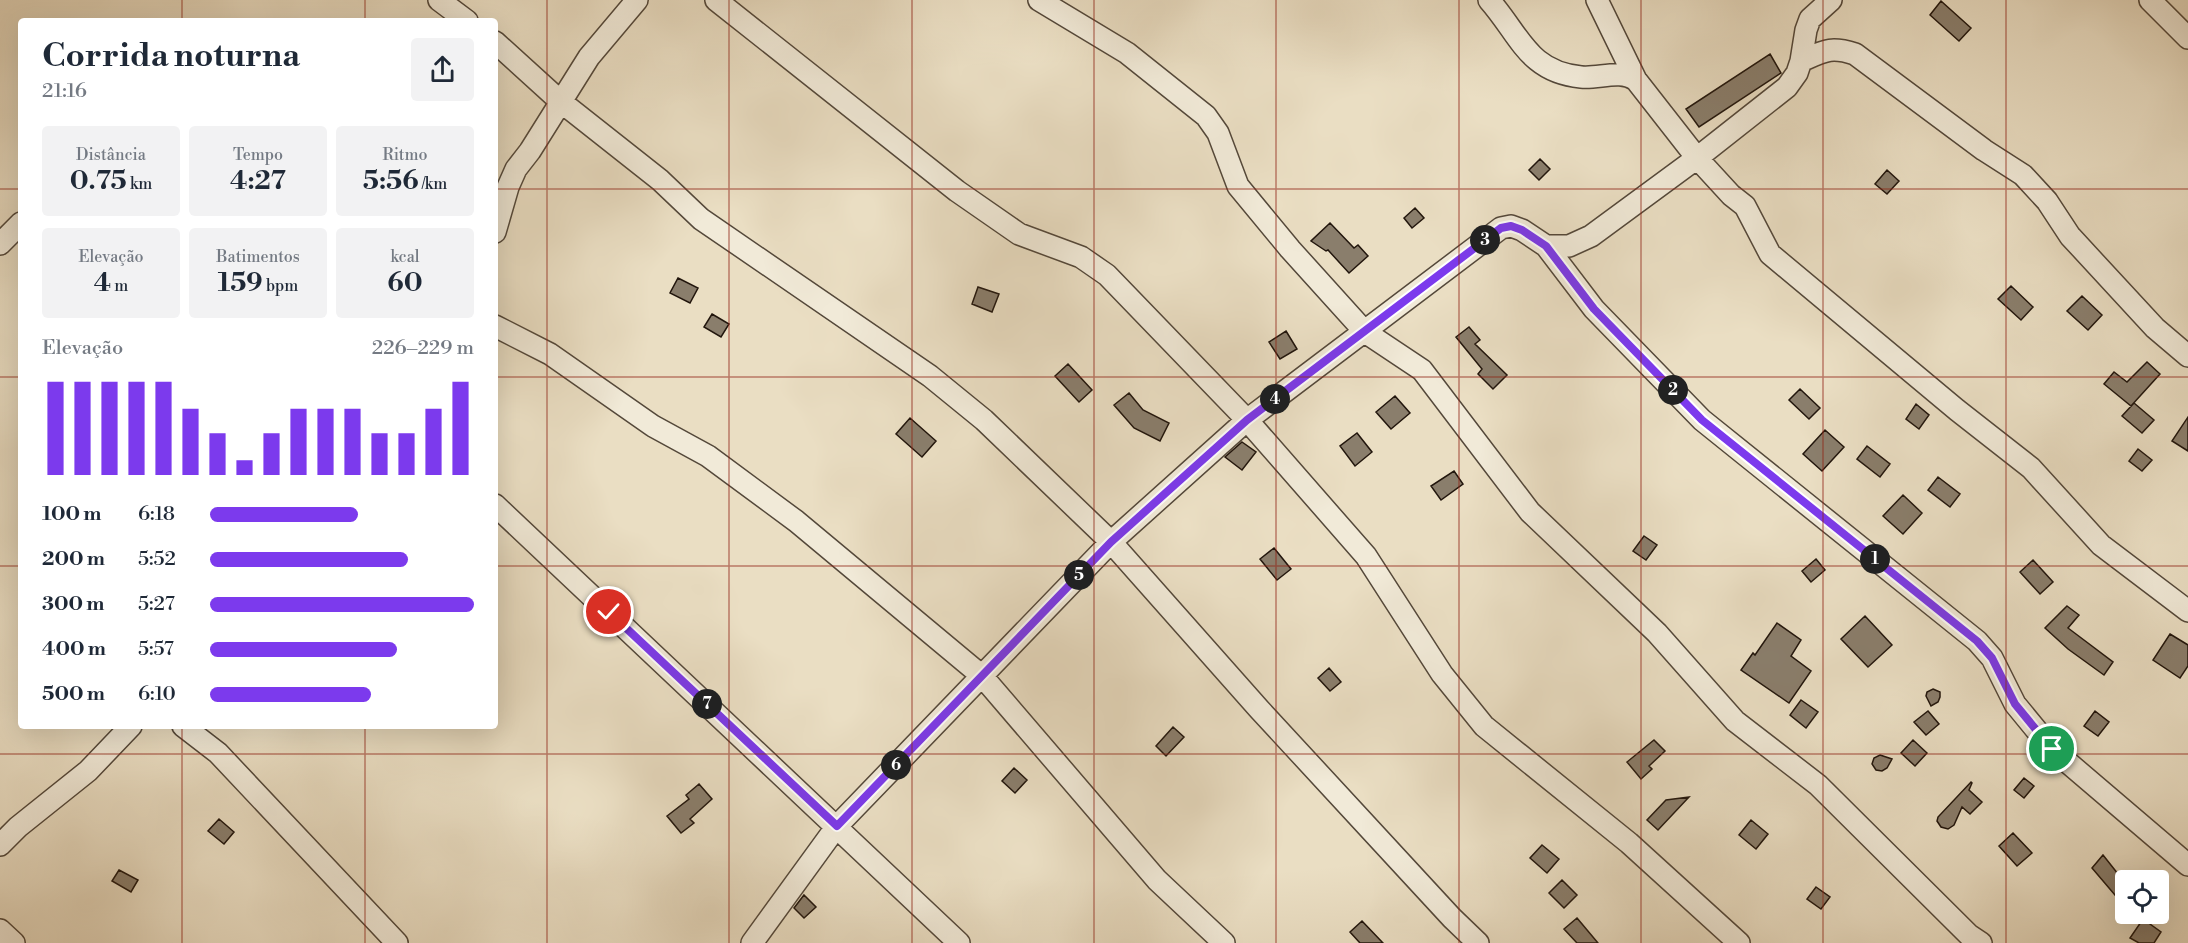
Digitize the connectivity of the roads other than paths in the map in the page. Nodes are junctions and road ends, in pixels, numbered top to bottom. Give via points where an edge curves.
1 (439, 0) edge
2 (637, 0) edge
3 (716, 0) edge
4 (1039, 0) edge
5 (1489, 0) edge
6 (1597, 0) edge
7 (1831, 0) edge
8 (2150, 0) edge
9 (463, 18) edge
10 (2188, 38) edge
11 (498, 45) edge
12 (1801, 61) junction
13 (1636, 80) junction
14 (560, 101) junction
15 (1697, 158) junction
16 (498, 222) edge
17 (18, 226) edge
18 (0, 244) edge
19 (1546, 246) junction
20 (498, 328) edge
21 (1365, 332) junction
22 (2188, 356) edge
23 (1247, 420) junction
24 (498, 508) edge
25 (1111, 542) junction
26 (2188, 611) edge
27 (982, 676) junction
28 (128, 729) edge
29 (187, 729) edge
30 (837, 826) junction
31 (0, 845) edge
32 (2188, 865) edge
33 (0, 930) edge
34 (1970, 941) edge
35 (14, 943) edge
36 (397, 943) edge
37 (752, 943) edge
38 (960, 943) edge
39 (1224, 943) edge
40 (1478, 943) edge
41 (1739, 943) edge

1 - 9 street
2 - 14 street via 589,57
3 - 23 street via 957,191 1019,234 1081,257 1107,275
4 - 21 street via 1127,53 1206,116 1218,133 1238,186
5 - 13 street via 1523,48 1548,69 1582,77 1629,75
6 - 13 street
7 - 12 street via 1810,19
8 - 10 street
11 - 14 street
12 - 15 street via 1786,87
12 - 22 street via 1828,50 1855,54 2023,175 2078,244 2155,328
13 - 15 street
14 - 16 street via 516,169
14 - 25 street via 660,180 701,219 930,375 984,420
15 - 19 street via 1591,236 1569,246
15 - 26 street via 1745,206 1770,254 2031,468 2101,545
17 - 18 street
19 - 21 street via 1522,230 1501,228
19 - 32 street via 1594,309 1702,420 1977,641 1992,658 2015,704 2052,749
20 - 27 street via 550,354 652,426 708,456 796,521
21 - 23 street
21 - 34 street via 1422,370 1530,512 1657,633 1736,721 1818,785
23 - 25 street
23 - 41 street via 1366,556 1442,674 1484,726 1629,843
24 - 30 street
25 - 27 street
25 - 40 street via 1259,709
27 - 30 street
27 - 39 street via 1157,880
28 - 31 street via 88,771
29 - 36 street via 218,753
30 - 37 street
30 - 38 street
33 - 35 street

